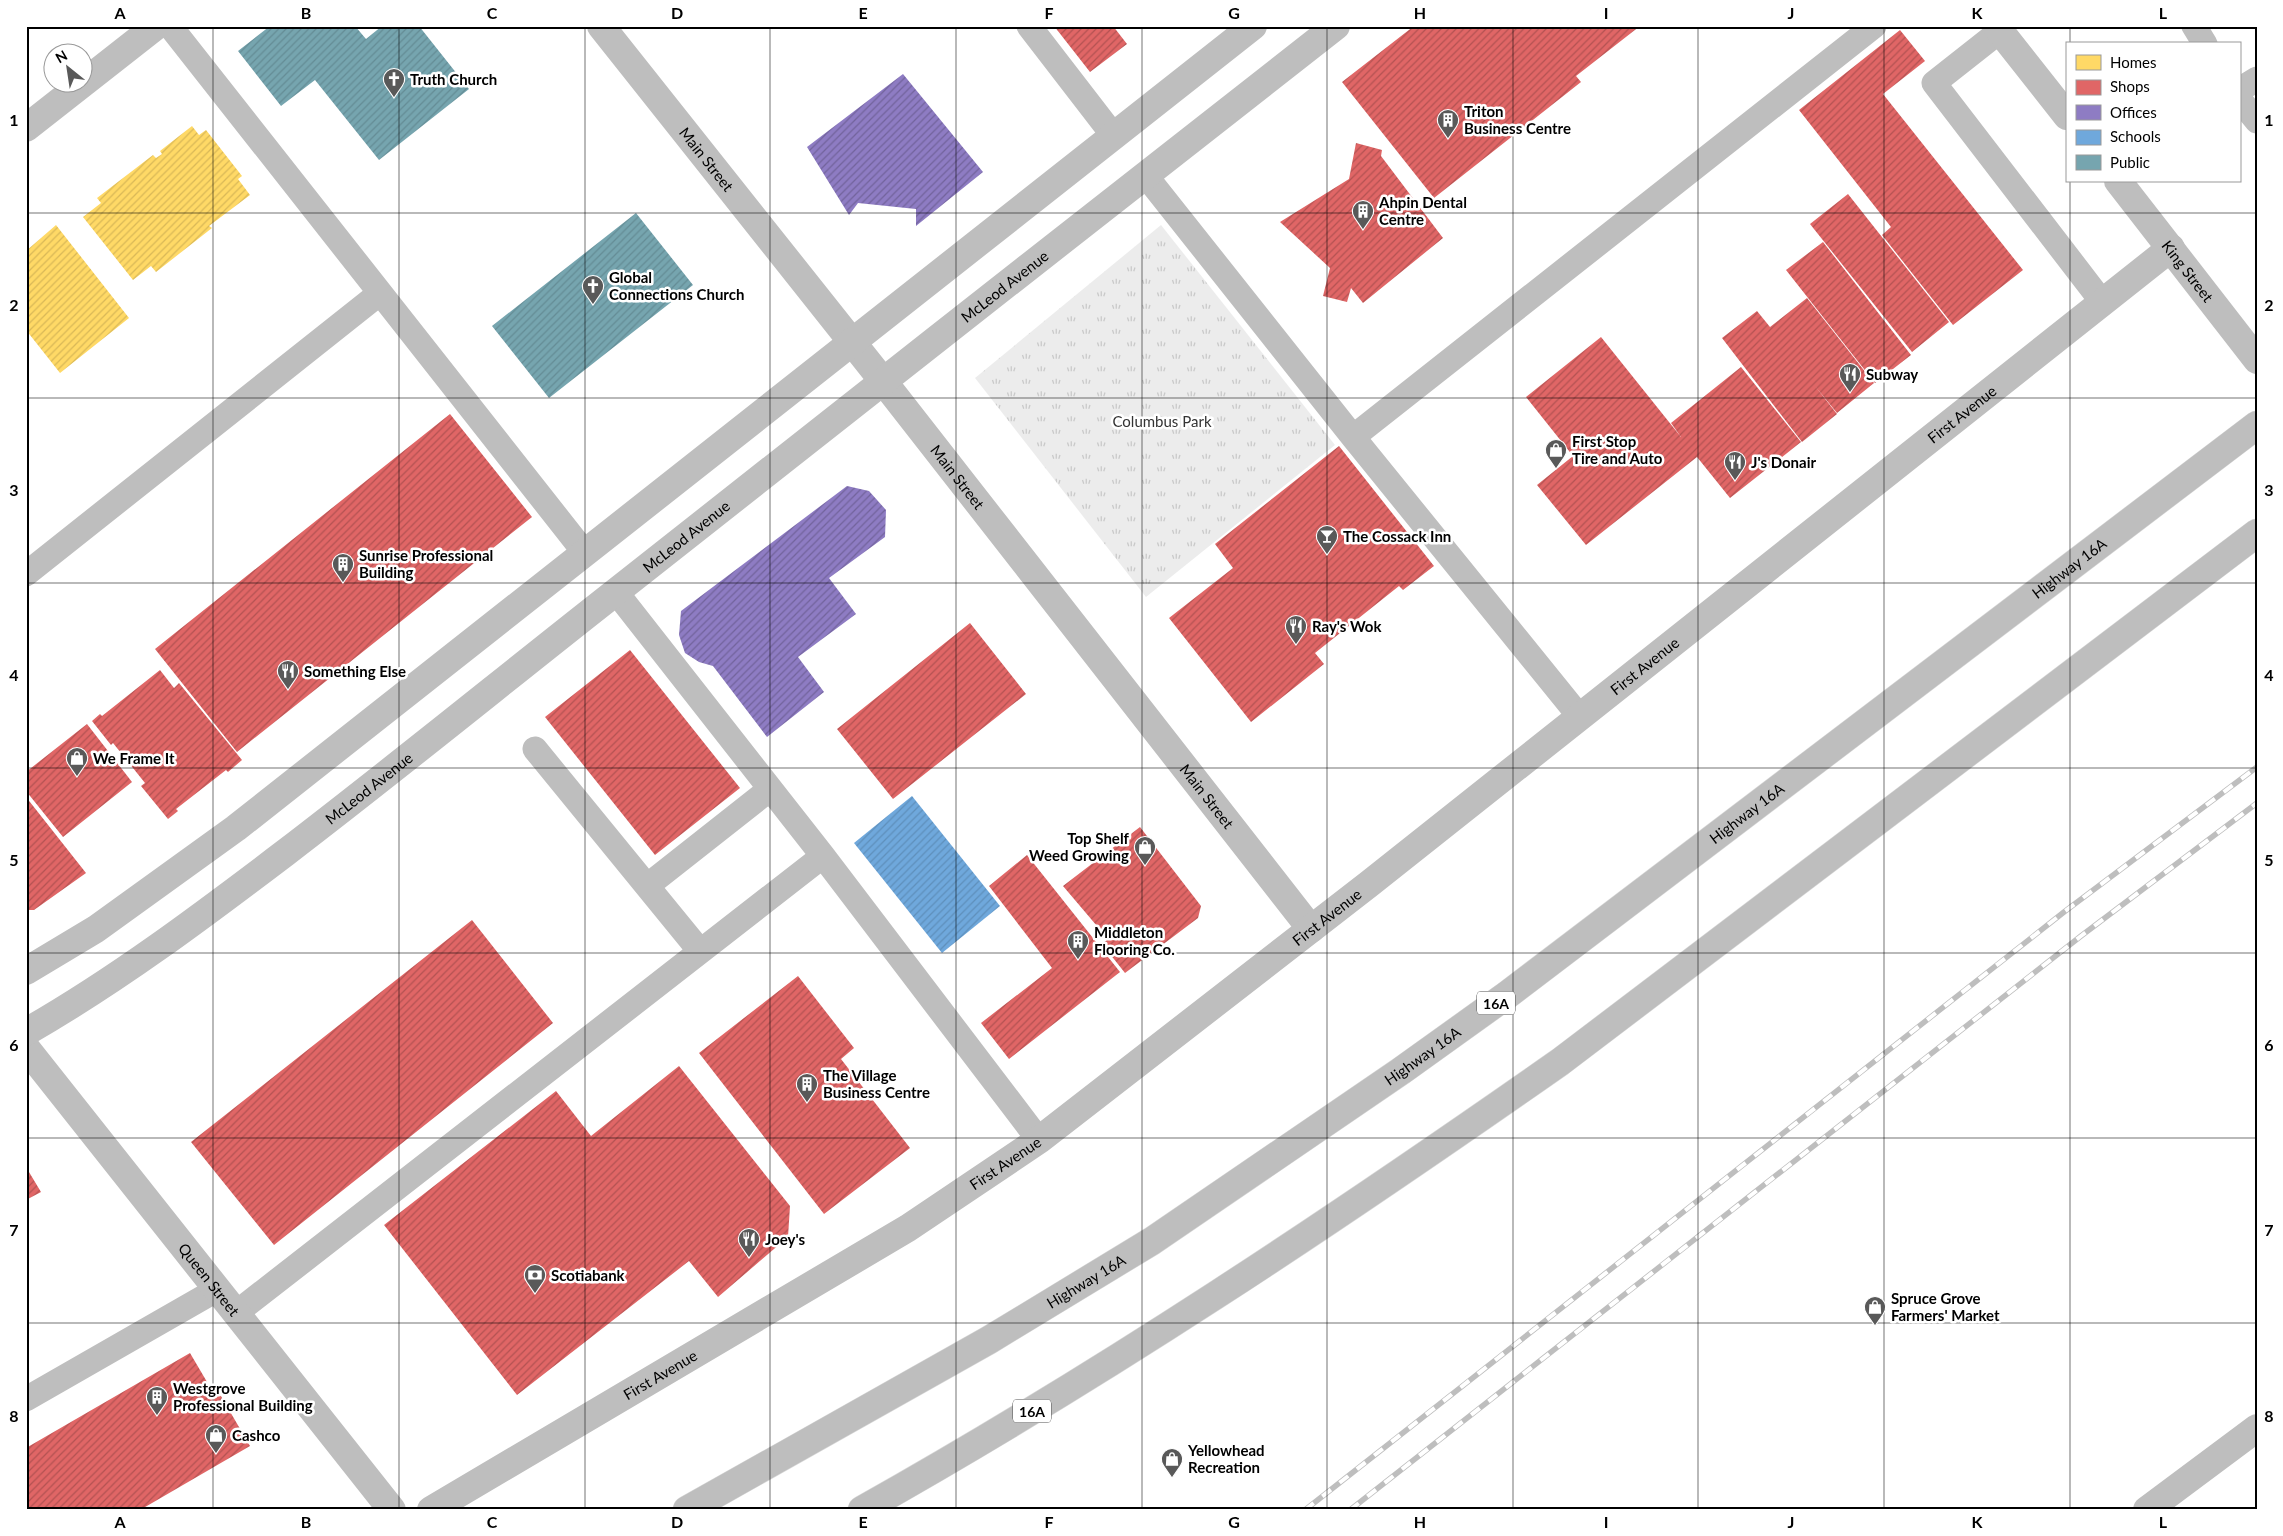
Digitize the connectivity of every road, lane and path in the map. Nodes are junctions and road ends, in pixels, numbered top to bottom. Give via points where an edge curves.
1 (156, 26) edge
2 (170, 26) edge
3 (601, 26) edge
4 (1030, 26) edge
5 (1253, 26) edge
6 (1336, 26) edge
7 (1874, 26) edge
8 (2194, 26) edge
9 (1998, 29) edge
10 (2204, 42) edge
11 (2257, 79) edge
12 (2240, 89) edge
13 (2240, 100) edge
14 (2066, 115) edge
15 (2257, 121) edge
16 (26, 128) edge
17 (1113, 135) junction
18 (1146, 176) junction
19 (2119, 182) edge
20 (2171, 248) junction
21 (380, 293) junction
22 (2103, 303) junction
23 (851, 342) junction
24 (2257, 360) edge
25 (883, 381) junction
26 (2257, 425) edge
27 (1353, 438) junction
28 (2257, 533) edge
29 (585, 553) junction
30 (26, 574) edge
31 (616, 592) junction
32 (1580, 717) junction
33 (536, 749) dead end
34 (770, 789) junction
35 (823, 856) junction
36 (646, 886) junction
37 (1311, 929) junction
38 (700, 951) junction
39 (26, 971) edge
40 (26, 1032) edge
41 (26, 1048) edge
42 (1039, 1140) junction
43 (218, 1289) junction
44 (236, 1313) junction
45 (26, 1399) edge
46 (2257, 1428) edge
47 (864, 1509) edge
48 (392, 1510) edge
49 (431, 1510) edge
50 (687, 1510) edge
51 (2147, 1510) edge

1 - 16 street
2 - 21 lane
3 - 23 street, Main Street
4 - 17 lane
5 - 17 street
6 - 18 street, McLeod Avenue
7 - 27 lane
8 - 10 lane
9 - 14 street
9 - 22 lane via 1934,83
11 - 12 lane
13 - 15 lane
17 - 23 street
18 - 25 street, McLeod Avenue
18 - 27 lane
19 - 20 street, King Street
20 - 22 street, First Avenue
20 - 24 street, King Street
21 - 29 lane
21 - 30 lane
22 - 32 street, First Avenue
23 - 25 street, Main Street
23 - 29 street
25 - 31 street, McLeod Avenue
25 - 37 street, Main Street
26 - 50 street, Highway 16A / 16A via 1401,1072 1152,1241 989,1340
27 - 32 lane
28 - 47 street, 16A via 1568,1056 1446,1142 1196,1309
29 - 39 street via 236,828 96,929
31 - 34 lane
31 - 40 street, McLeod Avenue via 235,891 127,969
32 - 37 street, First Avenue
33 - 36 lane
34 - 35 lane
34 - 36 lane
35 - 38 lane
35 - 42 lane
36 - 38 lane
37 - 42 street, First Avenue
38 - 44 lane
41 - 43 street, Queen Street
42 - 49 street, First Avenue via 908,1228
43 - 44 street, Queen Street
43 - 45 lane
44 - 48 street, Queen Street
46 - 51 street

